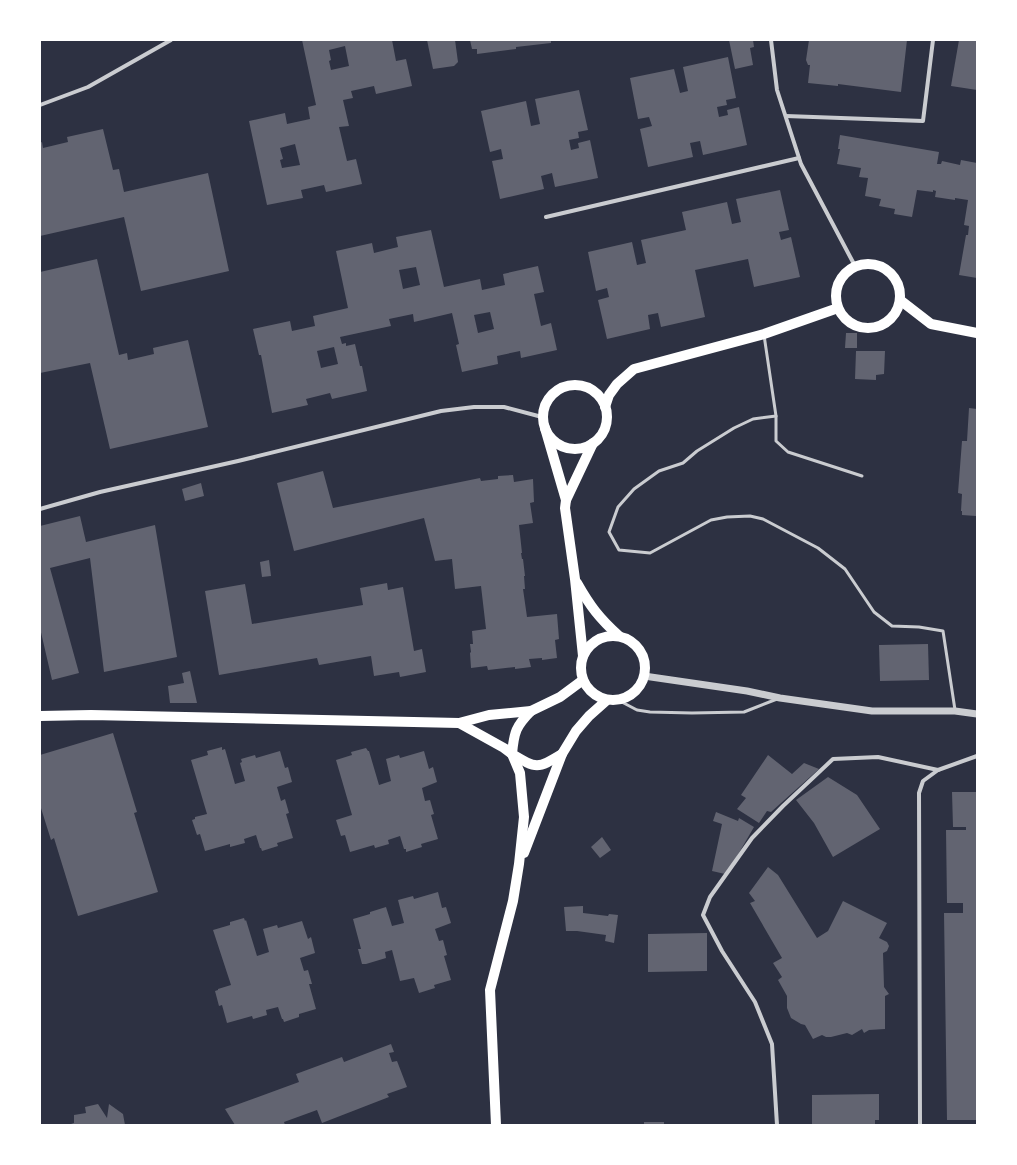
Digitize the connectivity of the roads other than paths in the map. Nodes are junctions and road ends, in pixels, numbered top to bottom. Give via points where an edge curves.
1 (170, 40) edge
2 (771, 40) edge
3 (933, 40) edge
4 (40, 105) edge
5 (786, 116) junction
6 (799, 158) junction
7 (546, 217) dead end
8 (855, 266) junction
9 (900, 300) junction
10 (838, 308) junction
11 (977, 333) edge
12 (764, 334) junction
13 (605, 407) junction
14 (776, 416) junction
15 (542, 417) junction
16 (545, 428) junction
17 (593, 443) junction
18 (862, 476) dead end
19 (566, 500) junction
20 (40, 508) edge
21 (575, 579) junction
22 (619, 636) junction
23 (583, 656) junction
24 (644, 676) junction
25 (582, 680) junction
26 (780, 698) junction
27 (607, 700) junction
28 (618, 700) junction
29 (531, 710) junction
30 (955, 711) junction
31 (977, 714) edge
32 (40, 716) edge
33 (459, 722) junction
34 (512, 754) junction
35 (562, 754) junction
36 (977, 756) edge
37 (938, 770) junction
38 (519, 864) junction
39 (496, 1125) edge
40 (777, 1125) edge
41 (920, 1125) edge

1 - 4 street via 88,87
2 - 5 street via 777,90
3 - 5 street via 923,121
5 - 6 street
6 - 7 street
6 - 8 street
8 - 9 main road via 874,264 891,273 900,290
8 - 10 main road via 846,272 836,288
9 - 10 main road via 898,310 891,319 872,328 861,328 851,324
9 - 11 main road via 931,324
10 - 12 main road
12 - 13 main road via 634,369 617,384 609,395
12 - 14 lane
13 - 15 main road via 601,398 593,391 575,385 556,391 544,407
13 - 17 main road via 605,427
14 - 18 lane via 776,441 788,452
14 - 30 lane via 753,419 734,428 683,463 659,471 634,490 618,507 609,532 619,550 650,553 711,520 750,516 762,519 818,548 845,569 874,612 892,626 943,631
15 - 16 main road
15 - 20 street via 504,407 441,411
16 - 17 main road via 550,437 565,448 585,448
16 - 19 main road
17 - 19 main road
19 - 21 main road
21 - 22 main road via 591,607
21 - 23 main road
22 - 23 main road via 607,636 597,640 588,647
22 - 24 main road via 634,643 640,650 646,667
23 - 25 main road
24 - 26 street
24 - 28 main road via 635,692
25 - 27 main road via 588,689
25 - 29 main road via 560,697
26 - 28 lane via 744,712 692,713 638,710
26 - 30 street via 872,711
27 - 28 main road
27 - 35 main road via 589,716
29 - 33 main road
29 - 34 main road via 514,733
30 - 31 street
32 - 33 main road
33 - 34 main road
34 - 35 main road via 536,766 544,765
34 - 38 main road via 520,773 524,817
35 - 38 main road
36 - 37 street
37 - 40 street via 878,757 833,758 752,838 710,897 703,915 722,951 755,1002 772,1044
37 - 41 street via 923,781 919,793
38 - 39 main road via 513,900 490,990

